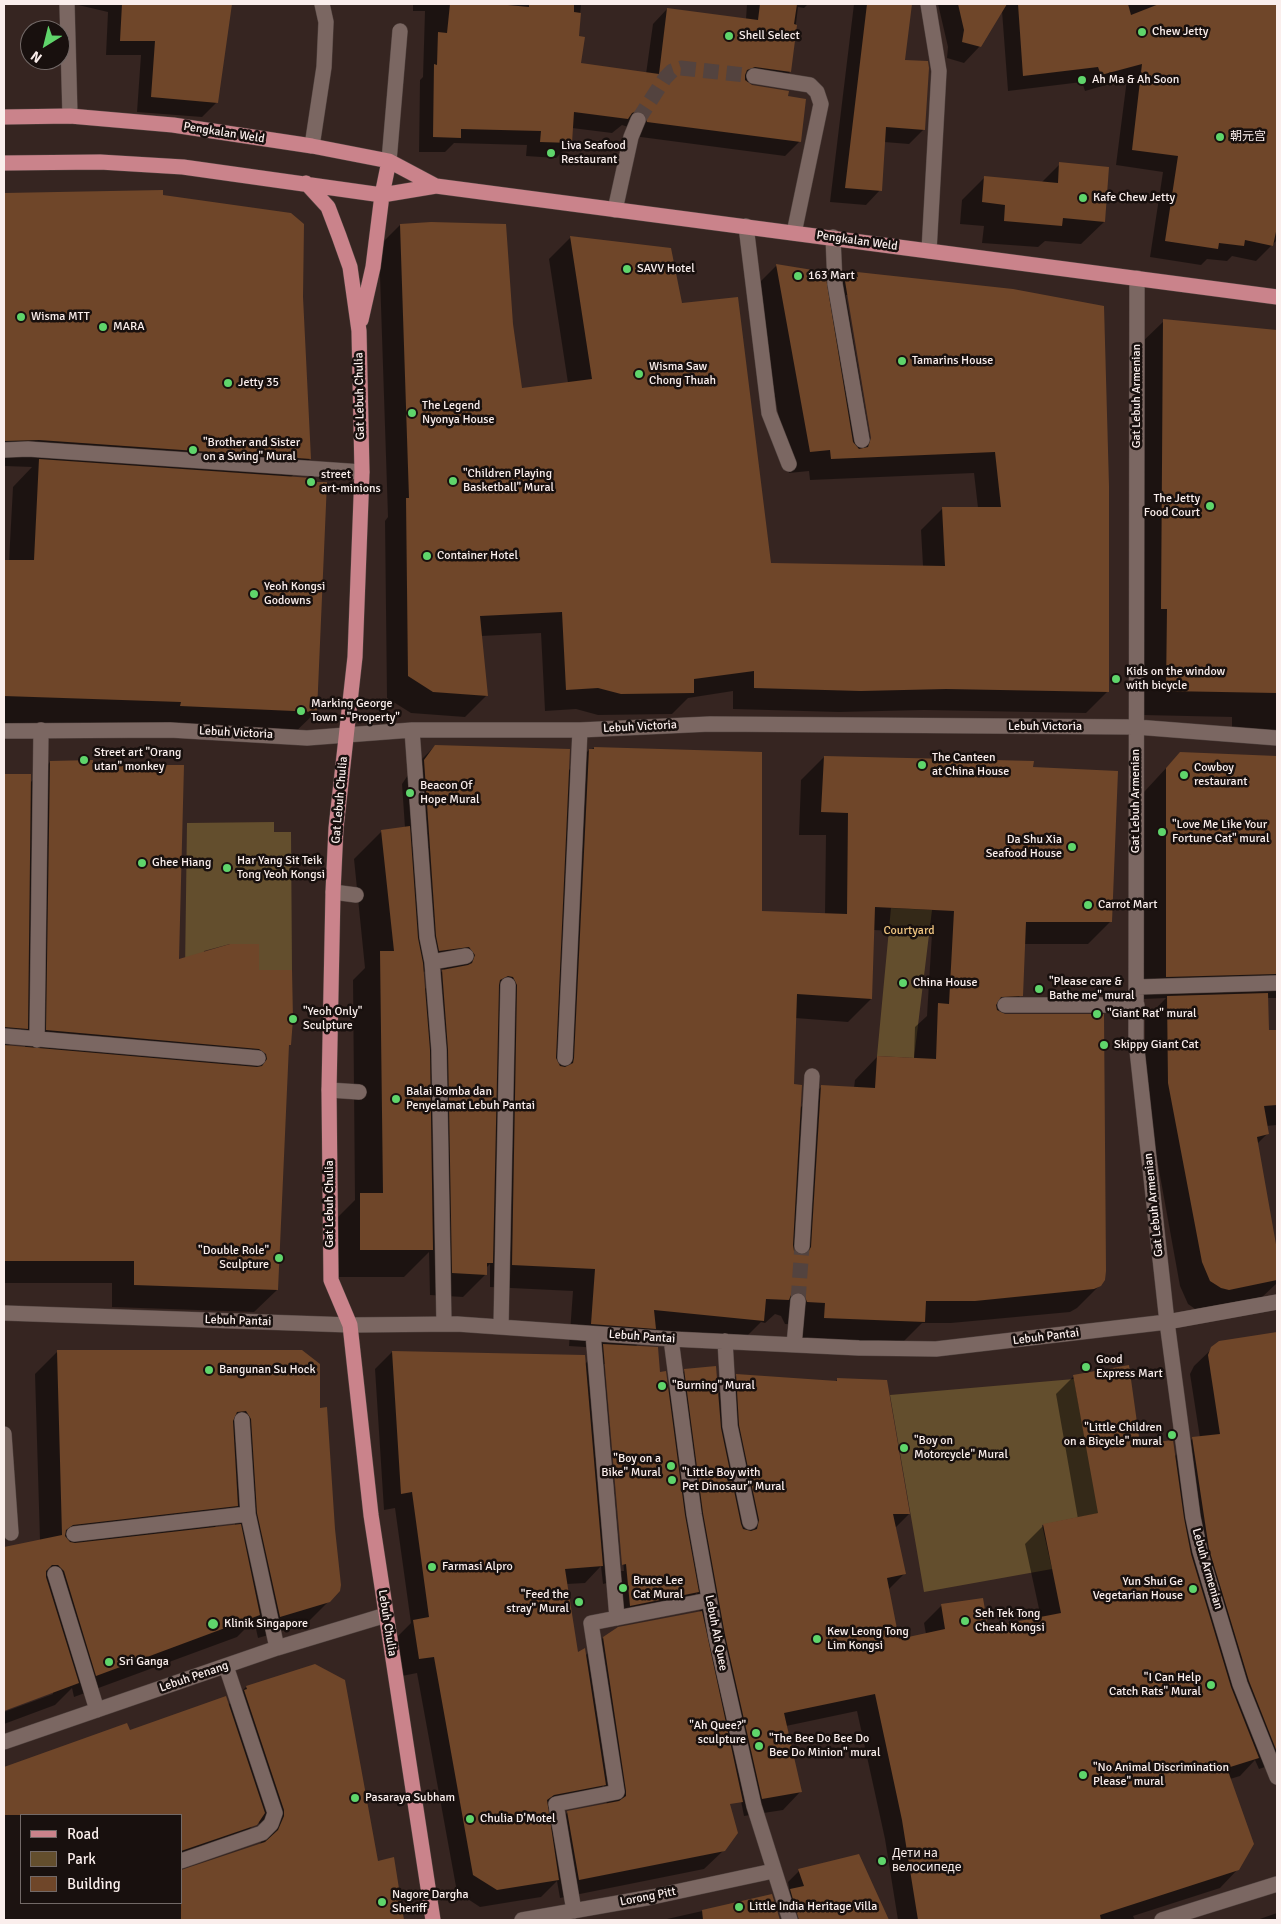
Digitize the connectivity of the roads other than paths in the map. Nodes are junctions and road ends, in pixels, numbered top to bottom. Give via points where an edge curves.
1 (67, 4) edge
2 (322, 4) edge
3 (928, 4) edge
4 (400, 30) dead end
5 (754, 76) tunnel mouth
6 (70, 116) junction
7 (4, 118) edge
8 (638, 120) tunnel mouth
9 (312, 146) junction
10 (389, 161) junction
11 (4, 163) edge
12 (306, 183) junction
13 (436, 186) junction
14 (382, 195) junction
15 (615, 210) junction
16 (746, 226) junction
17 (794, 233) junction
18 (833, 238) junction
19 (929, 251) junction
20 (1138, 278) junction
21 (1277, 297) edge
22 (359, 331) junction
23 (862, 440) dead end
24 (4, 450) edge
25 (789, 464) dead end
26 (362, 472) junction
27 (1136, 727) junction
28 (41, 730) junction
29 (412, 730) junction
30 (580, 730) junction
31 (4, 731) edge
32 (345, 733) junction
33 (1277, 738) edge
34 (333, 892) junction
35 (356, 895) dead end
36 (466, 956) dead end
37 (432, 962) junction
38 (1277, 983) edge
39 (508, 985) dead end
40 (1137, 987) junction
41 (1004, 1006) dead end
42 (1137, 1006) junction
43 (4, 1036) edge
44 (37, 1040) junction
45 (258, 1058) dead end
46 (565, 1058) dead end
47 (812, 1076) dead end
48 (329, 1090) junction
49 (358, 1092) dead end
50 (802, 1246) tunnel mouth
51 (798, 1301) tunnel mouth
52 (1277, 1302) edge
53 (4, 1313) edge
54 (1167, 1322) junction
55 (444, 1324) junction
56 (350, 1325) junction
57 (501, 1327) junction
58 (592, 1334) junction
59 (671, 1339) junction
60 (725, 1341) junction
61 (794, 1345) junction
62 (242, 1420) dead end
63 (4, 1434) edge
64 (248, 1514) junction
65 (750, 1522) dead end
66 (11, 1533) dead end
67 (74, 1534) dead end
68 (55, 1574) dead end
69 (709, 1600) junction
70 (386, 1615) junction
71 (617, 1618) junction
72 (278, 1648) junction
73 (226, 1666) junction
74 (97, 1710) junction
75 (4, 1742) edge
76 (1277, 1777) edge
77 (182, 1861) edge
78 (773, 1871) junction
79 (1277, 1884) edge
80 (574, 1910) junction
81 (433, 1920) edge
82 (522, 1920) edge
83 (790, 1920) edge
84 (1162, 1920) edge

1 - 6 street
2 - 9 street via 326,22 324,67
3 - 19 street via 939,71
4 - 10 street
5 - 17 street via 810,85 822,104
6 - 7 main road, Pengkalan Weld
6 - 9 main road, Pengkalan Weld via 173,125
8 - 15 street via 630,137
9 - 10 main road, Pengkalan Weld
10 - 13 main road, Pengkalan Weld
10 - 14 main road, Gat Lebuh Chulia
11 - 12 main road, Pengkalan Weld via 100,162 183,167
12 - 14 main road, Pengkalan Weld
12 - 22 main road, Gat Lebuh Chulia via 328,207 350,267
13 - 14 main road, Pengkalan Weld
13 - 15 main road, Pengkalan Weld
14 - 22 main road, Gat Lebuh Chulia via 373,267
15 - 16 main road, Pengkalan Weld
16 - 17 main road, Pengkalan Weld
16 - 25 street via 769,413
17 - 18 main road, Pengkalan Weld
18 - 19 main road, Pengkalan Weld
18 - 23 street via 835,284
19 - 20 main road, Pengkalan Weld
20 - 21 main road, Pengkalan Weld
20 - 27 street, Gat Lebuh Armenian
22 - 26 main road, Gat Lebuh Chulia
24 - 26 street
26 - 32 main road, Gat Lebuh Chulia via 355,657
27 - 30 street, Lebuh Victoria via 710,724
27 - 33 street, Lebuh Victoria
27 - 40 street, Gat Lebuh Armenian
28 - 31 street, Lebuh Victoria
28 - 32 street, Lebuh Victoria via 170,730 307,738
28 - 44 street
29 - 30 street, Lebuh Victoria
29 - 32 street, Lebuh Victoria
29 - 37 street via 427,938
30 - 46 street
32 - 34 main road, Gat Lebuh Chulia
34 - 35 street
34 - 48 main road, Gat Lebuh Chulia
36 - 37 street
37 - 55 street via 439,1050
38 - 40 street
39 - 57 street
40 - 42 street, Gat Lebuh Armenian
41 - 42 street
42 - 54 street, Gat Lebuh Armenian via 1136,1041
43 - 44 street
44 - 45 street
47 - 50 street
48 - 49 street
48 - 56 main road, Gat Lebuh Chulia via 331,1280
51 - 61 street
52 - 54 street, Lebuh Pantai
53 - 56 street, Lebuh Pantai
54 - 61 street, Lebuh Pantai via 936,1348
54 - 76 street, Lebuh Armenian via 1200,1551 1240,1684
55 - 56 street, Lebuh Pantai
55 - 57 street, Lebuh Pantai
56 - 70 main road, Lebuh Chulia via 371,1515
57 - 58 street, Lebuh Pantai
58 - 59 street, Lebuh Pantai
58 - 71 street
59 - 60 street, Lebuh Pantai
59 - 69 street, Lebuh Ah Quee
60 - 61 street, Lebuh Pantai
60 - 65 street via 730,1426
62 - 64 street
63 - 66 street
64 - 67 street
64 - 72 street
68 - 74 street
69 - 71 street
69 - 78 street, Lebuh Ah Quee via 754,1806
70 - 72 street, Lebuh Penang
70 - 81 main road, Lebuh Chulia
71 - 80 street via 591,1623 617,1792 556,1804
72 - 73 street, Lebuh Penang
73 - 74 street, Lebuh Penang
73 - 77 street via 274,1813 271,1824 262,1833
74 - 75 street, Lebuh Penang
78 - 80 street, Lorong Pitt
78 - 83 street, Lebuh Ah Quee
79 - 84 street
80 - 82 street, Lorong Pitt

